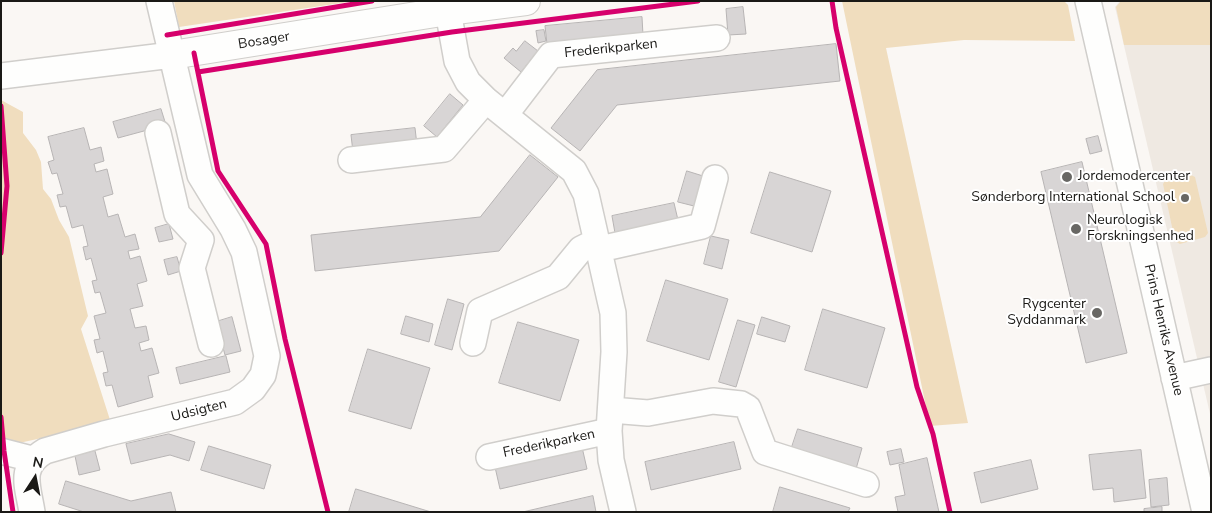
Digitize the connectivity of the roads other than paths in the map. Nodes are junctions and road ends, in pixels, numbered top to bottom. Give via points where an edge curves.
1 (160, 1) edge
2 (526, 1) edge
3 (1088, 1) edge
4 (448, 11) junction
5 (716, 38) dead end
6 (172, 55) junction
7 (1, 76) edge
8 (496, 107) junction
9 (158, 133) dead end
10 (351, 160) dead end
11 (715, 178) dead end
12 (233, 229) junction
13 (201, 240) junction
14 (598, 245) junction
15 (473, 343) dead end
16 (211, 344) dead end
17 (1211, 370) edge
18 (1174, 378) junction
19 (610, 420) junction
20 (1, 451) edge
21 (489, 457) dead end
22 (32, 459) junction
23 (866, 484) dead end
24 (32, 512) edge
25 (623, 512) edge
26 (1205, 512) edge

1 - 6 street, Udsigten
2 - 4 street, Bosager
3 - 18 street, Prins Henriks Avenue
4 - 6 street, Bosager
4 - 8 street, Frederikparken via 457,61 468,82
5 - 8 street, Frederikparken via 551,55
6 - 7 street, Bosager
6 - 12 street, Udsigten via 200,175
8 - 10 street, Frederikparken via 444,149
8 - 14 street, Frederikparken via 574,171 586,194
9 - 13 street via 177,214
11 - 14 street via 702,226
12 - 13 street
12 - 22 street, Udsigten via 244,252 267,356 263,374 253,389 235,402 104,434 45,451
13 - 16 street via 192,268
14 - 15 street via 581,249 558,277 480,311
14 - 19 street, Frederikparken via 613,313
17 - 18 street
18 - 26 street, Prins Henriks Avenue
19 - 21 street, Frederikparken
19 - 23 street, Frederikparken via 713,401 741,404 748,408 766,452
19 - 25 street, Frederikparken via 611,460
20 - 22 street
22 - 24 street via 27,476

